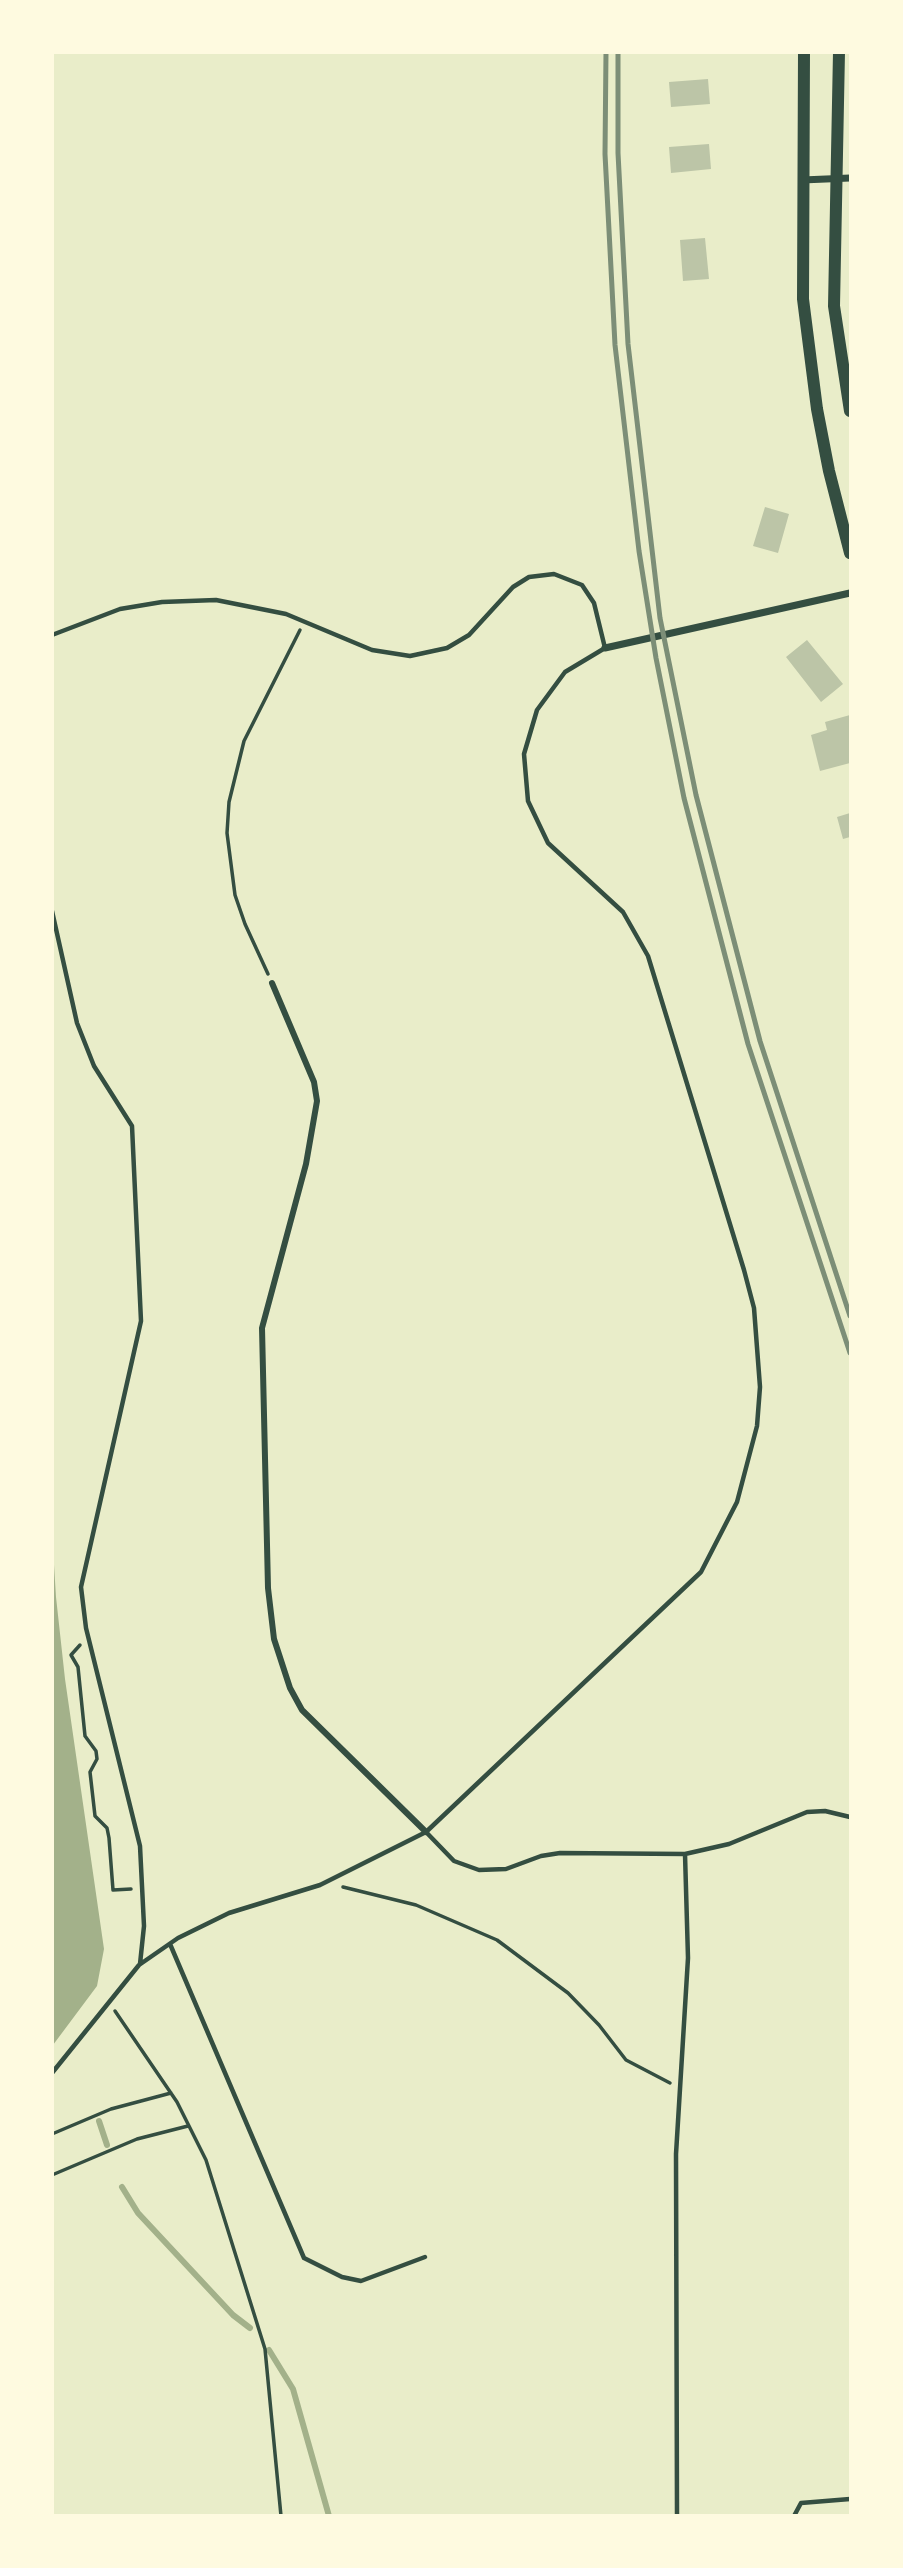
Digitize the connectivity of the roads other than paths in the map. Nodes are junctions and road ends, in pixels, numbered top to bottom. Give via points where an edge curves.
1 (804, 52) edge
2 (839, 52) edge
3 (836, 178) junction
4 (850, 178) edge
5 (801, 180) junction
6 (850, 411) edge
7 (850, 552) edge
8 (850, 593) edge
9 (52, 635) edge
10 (605, 648) junction
11 (52, 911) edge
12 (272, 983) road end
13 (850, 1817) edge
14 (426, 1832) junction
15 (685, 1854) junction
16 (170, 1944) junction
17 (139, 1965) junction
18 (52, 2073) edge
19 (425, 2257) dead end
20 (850, 2499) edge
21 (677, 2515) edge
22 (794, 2515) edge

1 - 5 street
2 - 3 street
3 - 4 street
3 - 5 street
3 - 6 street via 834,306
5 - 7 street via 808,346 829,471
8 - 10 street
9 - 10 lane via 120,609 162,601 216,600 286,614 384,654 423,655 469,635 518,583 535,575 554,574 573,579 589,594
10 - 14 lane via 565,673 537,710 526,747 525,786 533,816 548,843 623,912 648,956 754,1308 760,1374 757,1426 737,1502 701,1572
11 - 17 lane via 77,1023 94,1066 132,1126 141,1321 81,1587 86,1628 132,1808 144,1889
12 - 14 street via 314,1082 317,1101 306,1164 261,1328 268,1588 274,1639 302,1710
13 - 15 lane via 807,1812 729,1844
14 - 15 lane via 454,1861 480,1870 506,1869 560,1853
14 - 16 lane via 320,1885 229,1913
15 - 21 lane via 688,1958 676,2154
16 - 17 lane
16 - 19 lane via 304,2258 361,2281
17 - 18 lane
20 - 22 lane via 801,2503

